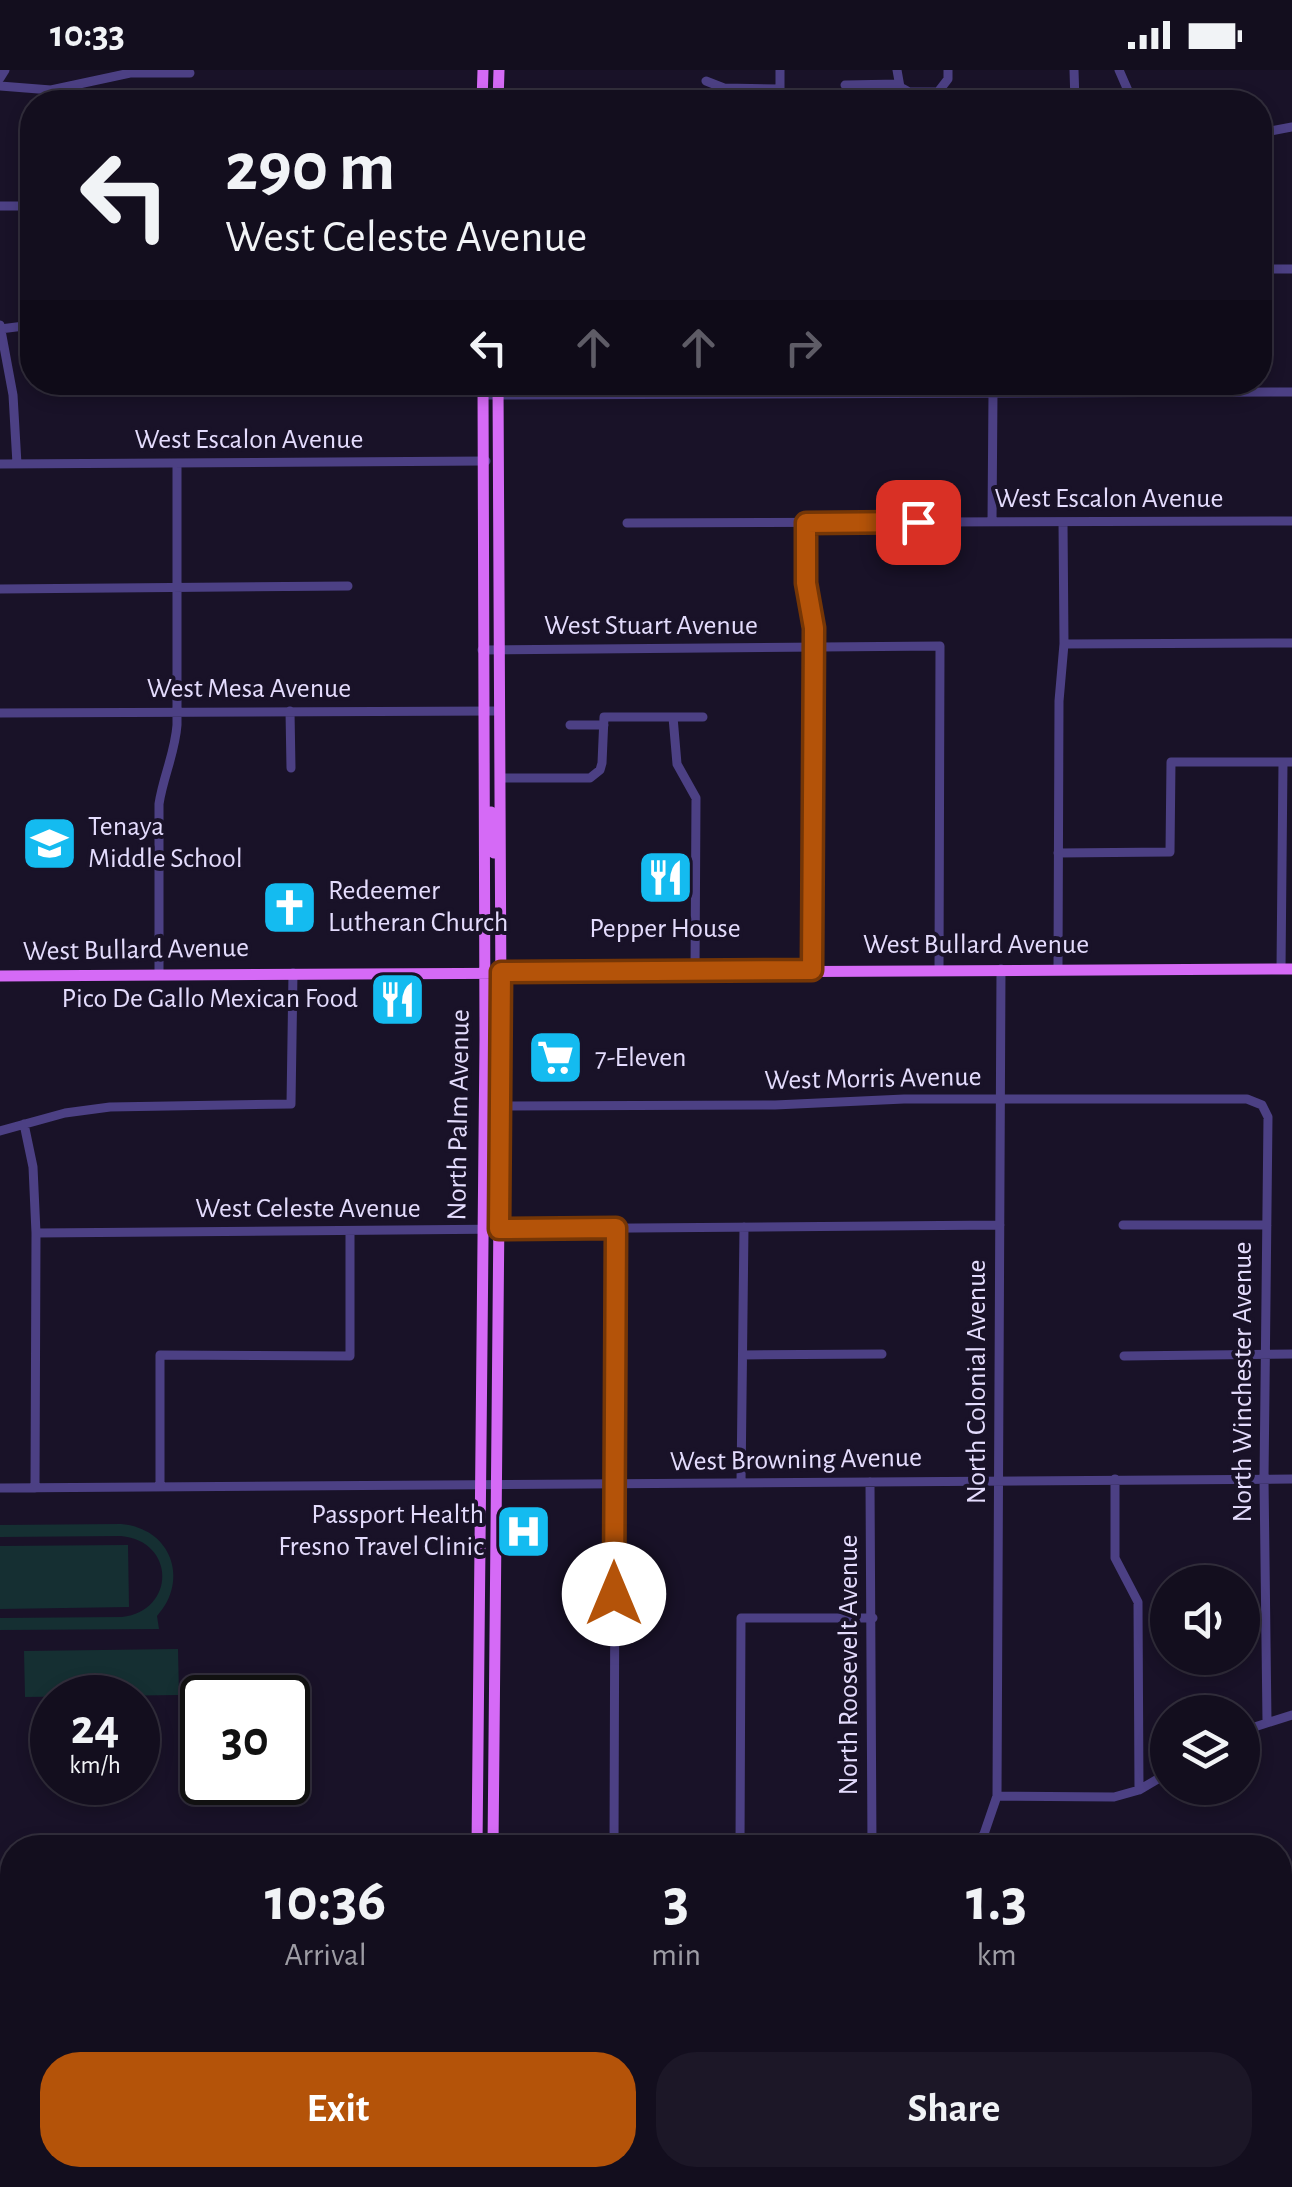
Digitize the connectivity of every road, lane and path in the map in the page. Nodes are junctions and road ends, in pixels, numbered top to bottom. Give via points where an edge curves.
1 (5, 70) edge
2 (780, 70) edge
3 (897, 70) edge
4 (190, 73) dead end
5 (0, 78) edge
6 (706, 80) dead end
7 (899, 84) junction
8 (845, 85) dead end
9 (0, 86) edge
10 (906, 90) edge
11 (0, 328) edge
12 (483, 395) edge
13 (498, 395) edge
14 (992, 395) edge
15 (498, 460) junction
16 (482, 461) junction
17 (177, 463) junction
18 (0, 464) edge
19 (17, 464) junction
20 (1292, 520) edge
21 (992, 522) junction
22 (1063, 522) junction
23 (626, 523) dead end
24 (806, 523) junction
25 (348, 586) dead end
26 (177, 588) junction
27 (0, 589) edge
28 (1292, 643) edge
29 (1064, 644) junction
30 (814, 648) junction
31 (482, 650) junction
32 (498, 650) junction
33 (290, 711) junction
34 (482, 711) junction
35 (498, 711) junction
36 (177, 712) junction
37 (0, 714) edge
38 (674, 717) junction
39 (704, 717) dead end
40 (604, 725) junction
41 (570, 726) dead end
42 (1287, 762) edge
43 (291, 768) dead end
44 (483, 769) junction
45 (500, 778) junction
46 (1058, 853) junction
47 (500, 857) junction
48 (1058, 969) junction
49 (1286, 969) edge
50 (812, 970) junction
51 (939, 970) junction
52 (1001, 970) junction
53 (695, 971) junction
54 (485, 972) junction
55 (501, 972) junction
56 (293, 973) junction
57 (159, 975) junction
58 (0, 976) edge
59 (1000, 1099) junction
60 (1262, 1105) joint
61 (485, 1106) junction
62 (500, 1106) junction
63 (24, 1124) junction
64 (0, 1132) edge
65 (1000, 1225) junction
66 (1123, 1225) dead end
67 (1267, 1225) junction
68 (616, 1228) junction
69 (744, 1228) junction
70 (499, 1229) junction
71 (483, 1230) junction
72 (350, 1231) junction
73 (36, 1233) junction
74 (882, 1354) dead end
75 (1266, 1354) junction
76 (1292, 1354) edge
77 (743, 1355) junction
78 (1124, 1356) dead end
79 (1264, 1479) junction
80 (1292, 1479) edge
81 (1115, 1480) junction
82 (998, 1481) junction
83 (870, 1482) junction
84 (741, 1483) junction
85 (481, 1484) junction
86 (496, 1484) junction
87 (614, 1485) junction
88 (160, 1486) junction
89 (0, 1488) edge
90 (36, 1488) junction
91 (873, 1618) junction
92 (480, 1715) junction
93 (496, 1715) junction
94 (1292, 1715) edge
95 (1267, 1721) junction
96 (1260, 1724) edge
97 (1150, 1783) edge
98 (1139, 1790) junction
99 (997, 1796) junction
100 (477, 1835) edge
101 (493, 1835) edge
102 (614, 1835) edge
103 (740, 1835) edge
104 (872, 1835) edge
105 (983, 1835) edge

1 - 5 street
2 - 6 street via 780,89 724,88
3 - 7 street
4 - 9 street via 130,72 51,90
7 - 8 street
7 - 10 street
11 - 19 street via 14,395
12 - 16 main road, North Palm Avenue
13 - 15 main road, North Palm Avenue
14 - 21 street
15 - 16 street, West Escalon Avenue
15 - 32 main road, North Palm Avenue
16 - 17 street, West Escalon Avenue
16 - 31 main road, North Palm Avenue
17 - 19 street, West Escalon Avenue
17 - 26 street
18 - 19 street, West Escalon Avenue
20 - 22 street, West Escalon Avenue
21 - 22 street, West Escalon Avenue
21 - 24 street, West Escalon Avenue
22 - 29 street
23 - 24 street, West Escalon Avenue
24 - 30 street
25 - 26 street
26 - 27 street
26 - 36 street
28 - 29 street
29 - 46 street
30 - 32 street, West Stuart Avenue
30 - 50 street
30 - 51 street, West Stuart Avenue via 940,646
31 - 32 street, West Stuart Avenue
31 - 34 main road, North Palm Avenue
32 - 35 main road, North Palm Avenue
33 - 34 street, West Mesa Avenue
33 - 36 street, West Mesa Avenue
33 - 43 street
34 - 35 street, West Mesa Avenue
34 - 44 main road, North Palm Avenue
35 - 45 main road, North Palm Avenue
36 - 37 street, West Mesa Avenue
36 - 57 street via 159,804
38 - 39 street
38 - 40 street via 604,718
38 - 53 street via 677,764 696,798
40 - 41 street
40 - 45 street via 596,775
42 - 46 street via 1171,762 1170,852
42 - 49 street
44 - 47 main road via 493,852
44 - 54 main road, North Palm Avenue
45 - 47 main road, North Palm Avenue
46 - 48 street
47 - 55 main road, North Palm Avenue
48 - 49 main road, West Bullard Avenue
48 - 52 main road, West Bullard Avenue
50 - 51 main road, West Bullard Avenue
50 - 53 main road, West Bullard Avenue
51 - 52 main road, West Bullard Avenue
52 - 59 street, North Colonial Avenue
53 - 55 main road, West Bullard Avenue
54 - 55 main road, West Bullard Avenue
54 - 56 main road, West Bullard Avenue
54 - 61 main road, North Palm Avenue
55 - 62 main road, North Palm Avenue
56 - 57 main road, West Bullard Avenue
56 - 63 street via 292,1104 110,1106
57 - 58 main road, West Bullard Avenue
59 - 60 street, West Morris Avenue via 1247,1099
59 - 62 street, West Morris Avenue
59 - 65 street, North Colonial Avenue
60 - 67 street, North Winchester Avenue via 1268,1117
61 - 62 street, West Morris Avenue
61 - 71 main road, North Palm Avenue
62 - 70 main road, North Palm Avenue
63 - 64 street
63 - 73 street
65 - 69 street, West Celeste Avenue
65 - 82 street, North Colonial Avenue
66 - 67 street
67 - 75 street, North Winchester Avenue
68 - 69 street, West Celeste Avenue
68 - 70 street, West Celeste Avenue
68 - 87 street
69 - 77 street
70 - 71 street, West Celeste Avenue
70 - 86 main road, North Palm Avenue
71 - 72 street, West Celeste Avenue
71 - 85 main road, North Palm Avenue
72 - 73 street, West Celeste Avenue
72 - 88 street via 350,1356 160,1355
73 - 90 street
74 - 77 street
75 - 76 street
75 - 78 street
75 - 79 street, North Winchester Avenue
77 - 84 street
79 - 80 street, West Browning Avenue
79 - 81 street, West Browning Avenue
79 - 95 street, North Winchester Avenue
81 - 82 street, West Browning Avenue
81 - 98 street via 1115,1558 1138,1602
82 - 83 street, West Browning Avenue
82 - 99 street, North Colonial Avenue
83 - 84 street, West Browning Avenue
83 - 91 street, North Roosevelt Avenue
84 - 87 street, West Browning Avenue
85 - 86 street, West Browning Avenue
85 - 88 street, West Browning Avenue
85 - 92 main road, North Palm Avenue
86 - 87 street, West Browning Avenue
86 - 93 main road, North Palm Avenue
87 - 102 street
88 - 90 street, West Browning Avenue
89 - 90 street, West Browning Avenue
91 - 103 street via 741,1618
91 - 104 street, North Roosevelt Avenue
92 - 93 main road
92 - 100 main road, North Palm Avenue
93 - 101 main road, North Palm Avenue
94 - 95 street
95 - 96 street
97 - 98 street
98 - 99 street
99 - 105 street

